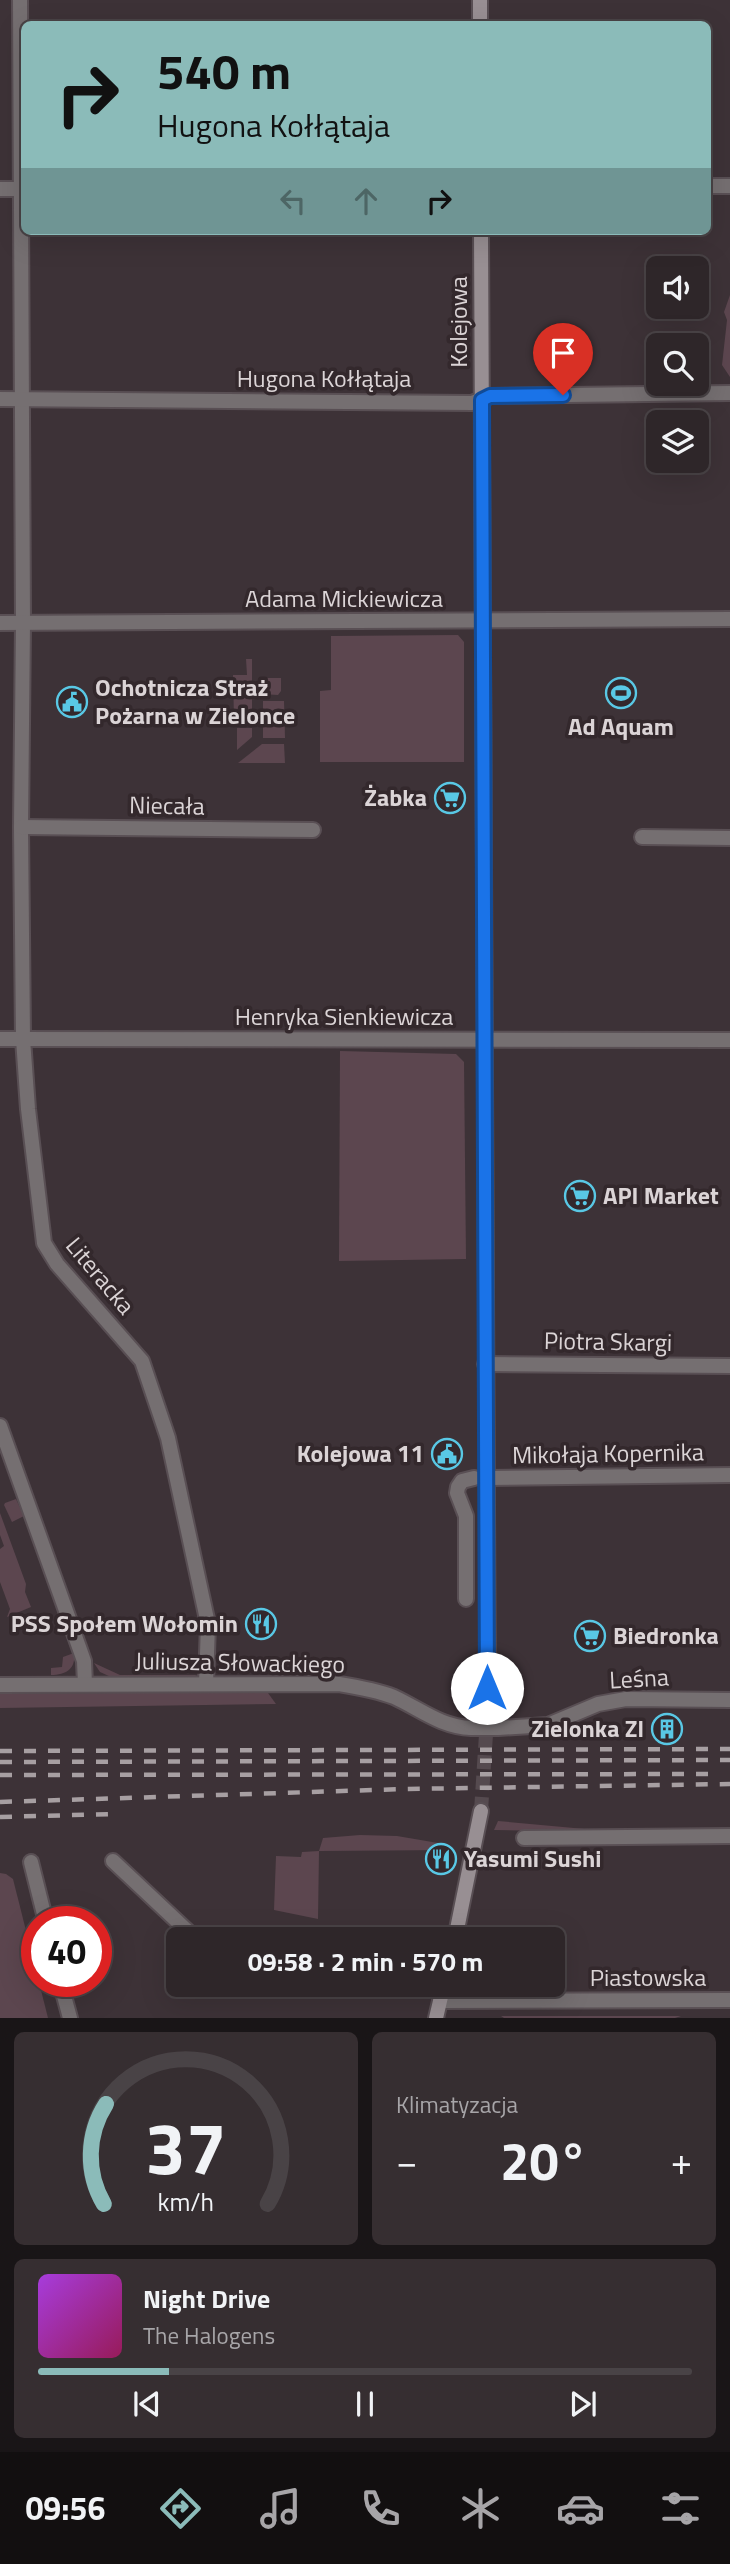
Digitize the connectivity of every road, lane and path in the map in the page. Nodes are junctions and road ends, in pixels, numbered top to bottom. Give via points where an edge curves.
1 (20, 0) edge
2 (480, 0) edge
3 (480, 21) edge
4 (21, 94) edge
5 (711, 186) edge
6 (730, 186) edge
7 (0, 189) edge
8 (21, 189) edge
9 (22, 235) edge
10 (481, 235) edge
11 (730, 393) edge
12 (0, 399) edge
13 (22, 400) junction
14 (482, 400) junction
15 (730, 619) edge
16 (483, 621) junction
17 (0, 623) edge
18 (23, 623) junction
19 (21, 827) junction
20 (313, 830) dead end
21 (642, 837) dead end
22 (730, 838) edge
23 (0, 1039) edge
24 (23, 1039) junction
25 (483, 1040) junction
26 (730, 1040) edge
27 (485, 1364) junction
28 (730, 1366) edge
29 (0, 1426) edge
30 (730, 1475) edge
31 (481, 1478) junction
32 (466, 1599) dead end
33 (85, 1684) junction
34 (206, 1684) junction
35 (0, 1685) edge
36 (730, 1700) edge
37 (488, 1716) tunnel mouth
38 (471, 1728) joint
39 (481, 1811) tunnel mouth
40 (730, 1836) edge
41 (524, 1839) dead end
42 (113, 1861) dead end
43 (31, 1862) dead end
44 (42, 1906) edge
45 (183, 1927) edge
46 (457, 1927) edge
47 (65, 1997) edge
48 (441, 1997) edge
49 (730, 2000) edge
50 (440, 2001) junction
51 (70, 2018) edge
52 (436, 2018) edge

1 - 4 street, Literacka
2 - 3 street
5 - 6 street
7 - 8 street
9 - 13 street, Literacka
10 - 14 street, Kolejowa
11 - 14 street, Hugona Kołłątaja via 490,396
12 - 13 street, Hugona Kołłątaja
13 - 14 street, Hugona Kołłątaja
13 - 18 street, Literacka
14 - 16 street, Kolejowa
15 - 16 street, Adama Mickiewicza
16 - 18 street, Adama Mickiewicza
16 - 25 street, Kolejowa
17 - 18 street, Adama Mickiewicza
18 - 19 street, Literacka
19 - 20 street, Niecała
19 - 24 street, Literacka
21 - 22 street
23 - 24 street, Henryka Sienkiewicza
24 - 25 street, Henryka Sienkiewicza
24 - 34 street, Literacka via 44,1243 142,1361 168,1438 208,1624
25 - 26 street, Henryka Sienkiewicza
25 - 27 street, Kolejowa
27 - 28 street, Piotra Skargi
27 - 31 street, Kolejowa
29 - 33 street via 84,1661
30 - 31 street, Mikołaja Kopernika
31 - 32 street via 462,1481 457,1493 466,1516
31 - 37 street, Kolejowa
33 - 34 street, Juliusza Słowackiego
33 - 35 street, Juliusza Słowackiego
34 - 38 street, Juliusza Słowackiego via 339,1684 370,1689 433,1719
36 - 38 street, Leśna, bridge via 626,1699 598,1704 548,1725
39 - 46 street
40 - 41 street
42 - 45 street
43 - 44 street
47 - 51 street
48 - 50 street
49 - 50 street, Piastowska
50 - 52 street

